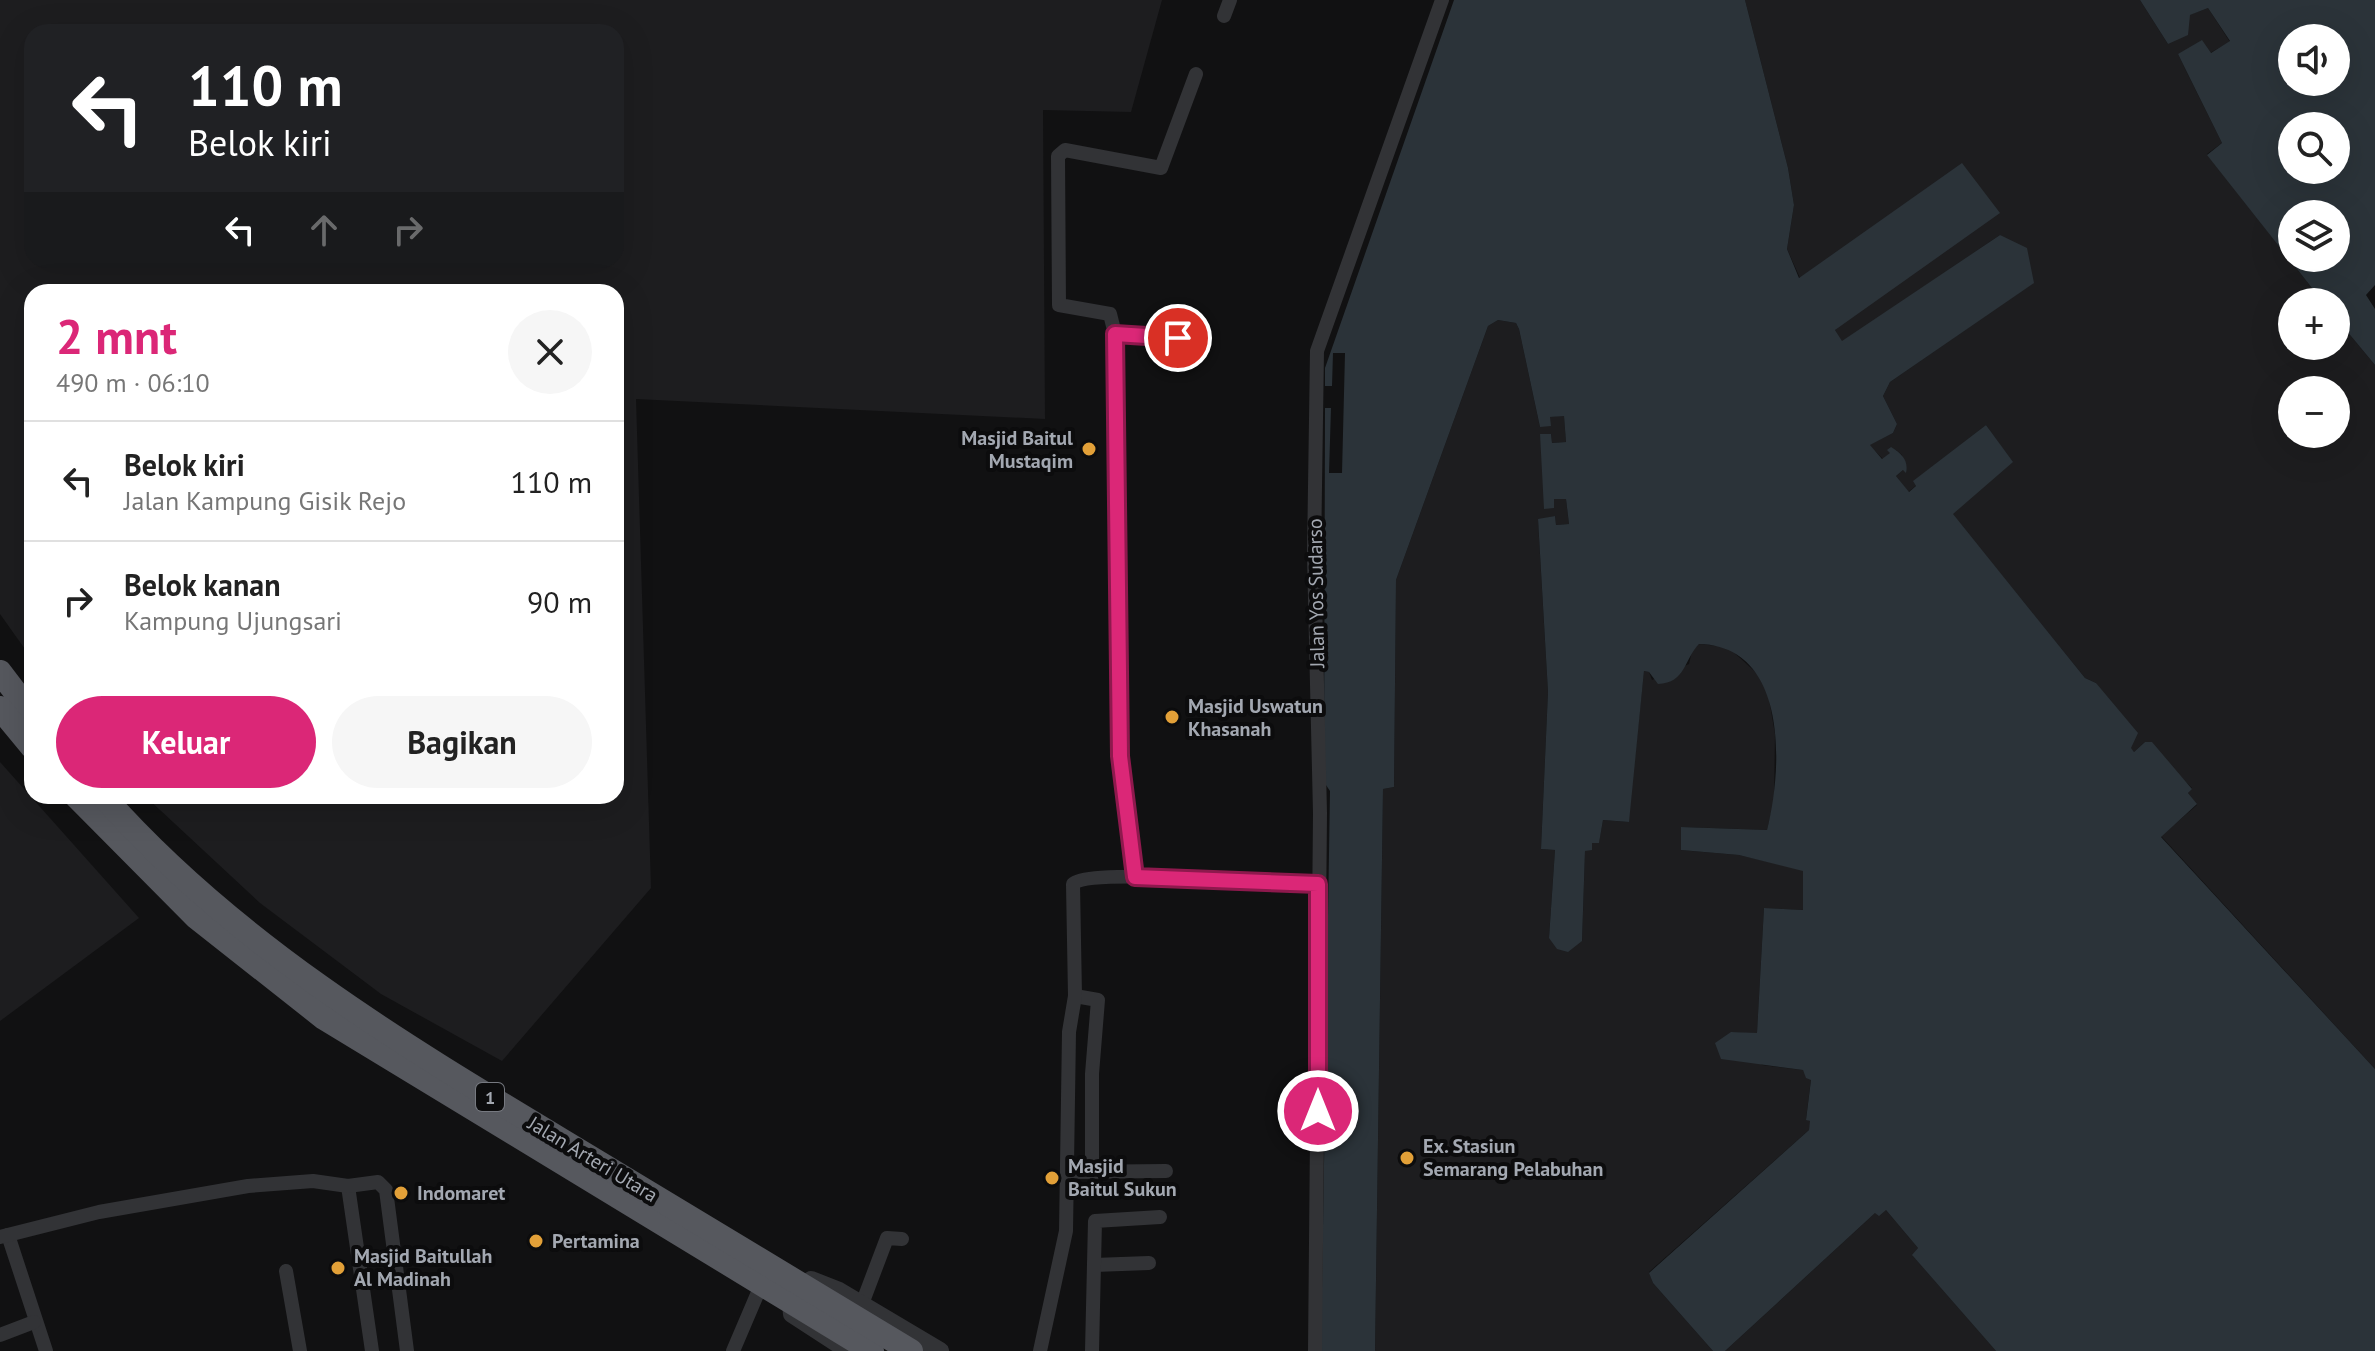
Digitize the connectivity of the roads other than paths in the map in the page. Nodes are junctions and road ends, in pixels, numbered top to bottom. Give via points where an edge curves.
1 (1230, 0) edge
2 (1442, 0) edge
3 (1224, 16) dead end
4 (1196, 74) dead end
5 (1115, 334) junction
6 (1204, 342) dead end
7 (0, 672) edge
8 (24, 704) edge
9 (0, 708) edge
10 (24, 737) edge
11 (84, 804) edge
12 (111, 804) edge
13 (1135, 877) junction
14 (1318, 884) junction
15 (1075, 996) junction
16 (1166, 1171) dead end
17 (1068, 1172) junction
18 (1092, 1172) junction
19 (348, 1186) junction
20 (1160, 1217) dead end
21 (4, 1236) edge
22 (902, 1239) dead end
23 (1149, 1263) dead end
24 (1094, 1265) junction
25 (286, 1271) dead end
26 (762, 1283) junction
27 (798, 1294) junction
28 (862, 1304) junction
29 (34, 1322) junction
30 (0, 1335) edge
31 (46, 1351) edge
32 (300, 1351) edge
33 (372, 1351) edge
34 (407, 1351) edge
35 (733, 1351) edge
36 (849, 1351) edge
37 (872, 1351) edge
38 (911, 1351) edge
39 (940, 1351) edge
40 (1040, 1351) edge
41 (1092, 1351) edge
42 (1315, 1351) edge

1 - 3 street
2 - 14 street, Jalan Yos Sudarso via 1317,351
4 - 5 street via 1161,168 1065,150 1058,156 1059,305 1110,314
5 - 6 street
5 - 13 street via 1120,756
7 - 8 highway
9 - 10 highway
11 - 26 highway, Jalan Arteri Utara / 1 via 196,917 324,1018
12 - 27 highway, Jalan Arteri Utara / 1 via 213,904 320,989
13 - 14 street
13 - 15 street via 1081,877 1073,884
14 - 42 street, Jalan Yos Sudarso
15 - 17 street via 1069,1032
15 - 18 street via 1098,1000
16 - 18 street
17 - 18 street
17 - 40 street via 1066,1231
19 - 21 street via 313,1181 248,1186 99,1212
19 - 33 street
19 - 34 street via 374,1182 385,1187
20 - 24 street via 1096,1219
21 - 29 street
22 - 28 street via 887,1238
23 - 24 street
24 - 41 street
25 - 32 street
26 - 27 highway, Jalan Arteri Utara / 1
26 - 35 street
27 - 28 street via 817,1280
27 - 36 street via 791,1310 795,1318
27 - 37 highway, Jalan Arteri Utara / 1
27 - 38 highway, Jalan Arteri Utara / 1
28 - 39 street
29 - 30 street
29 - 31 street

